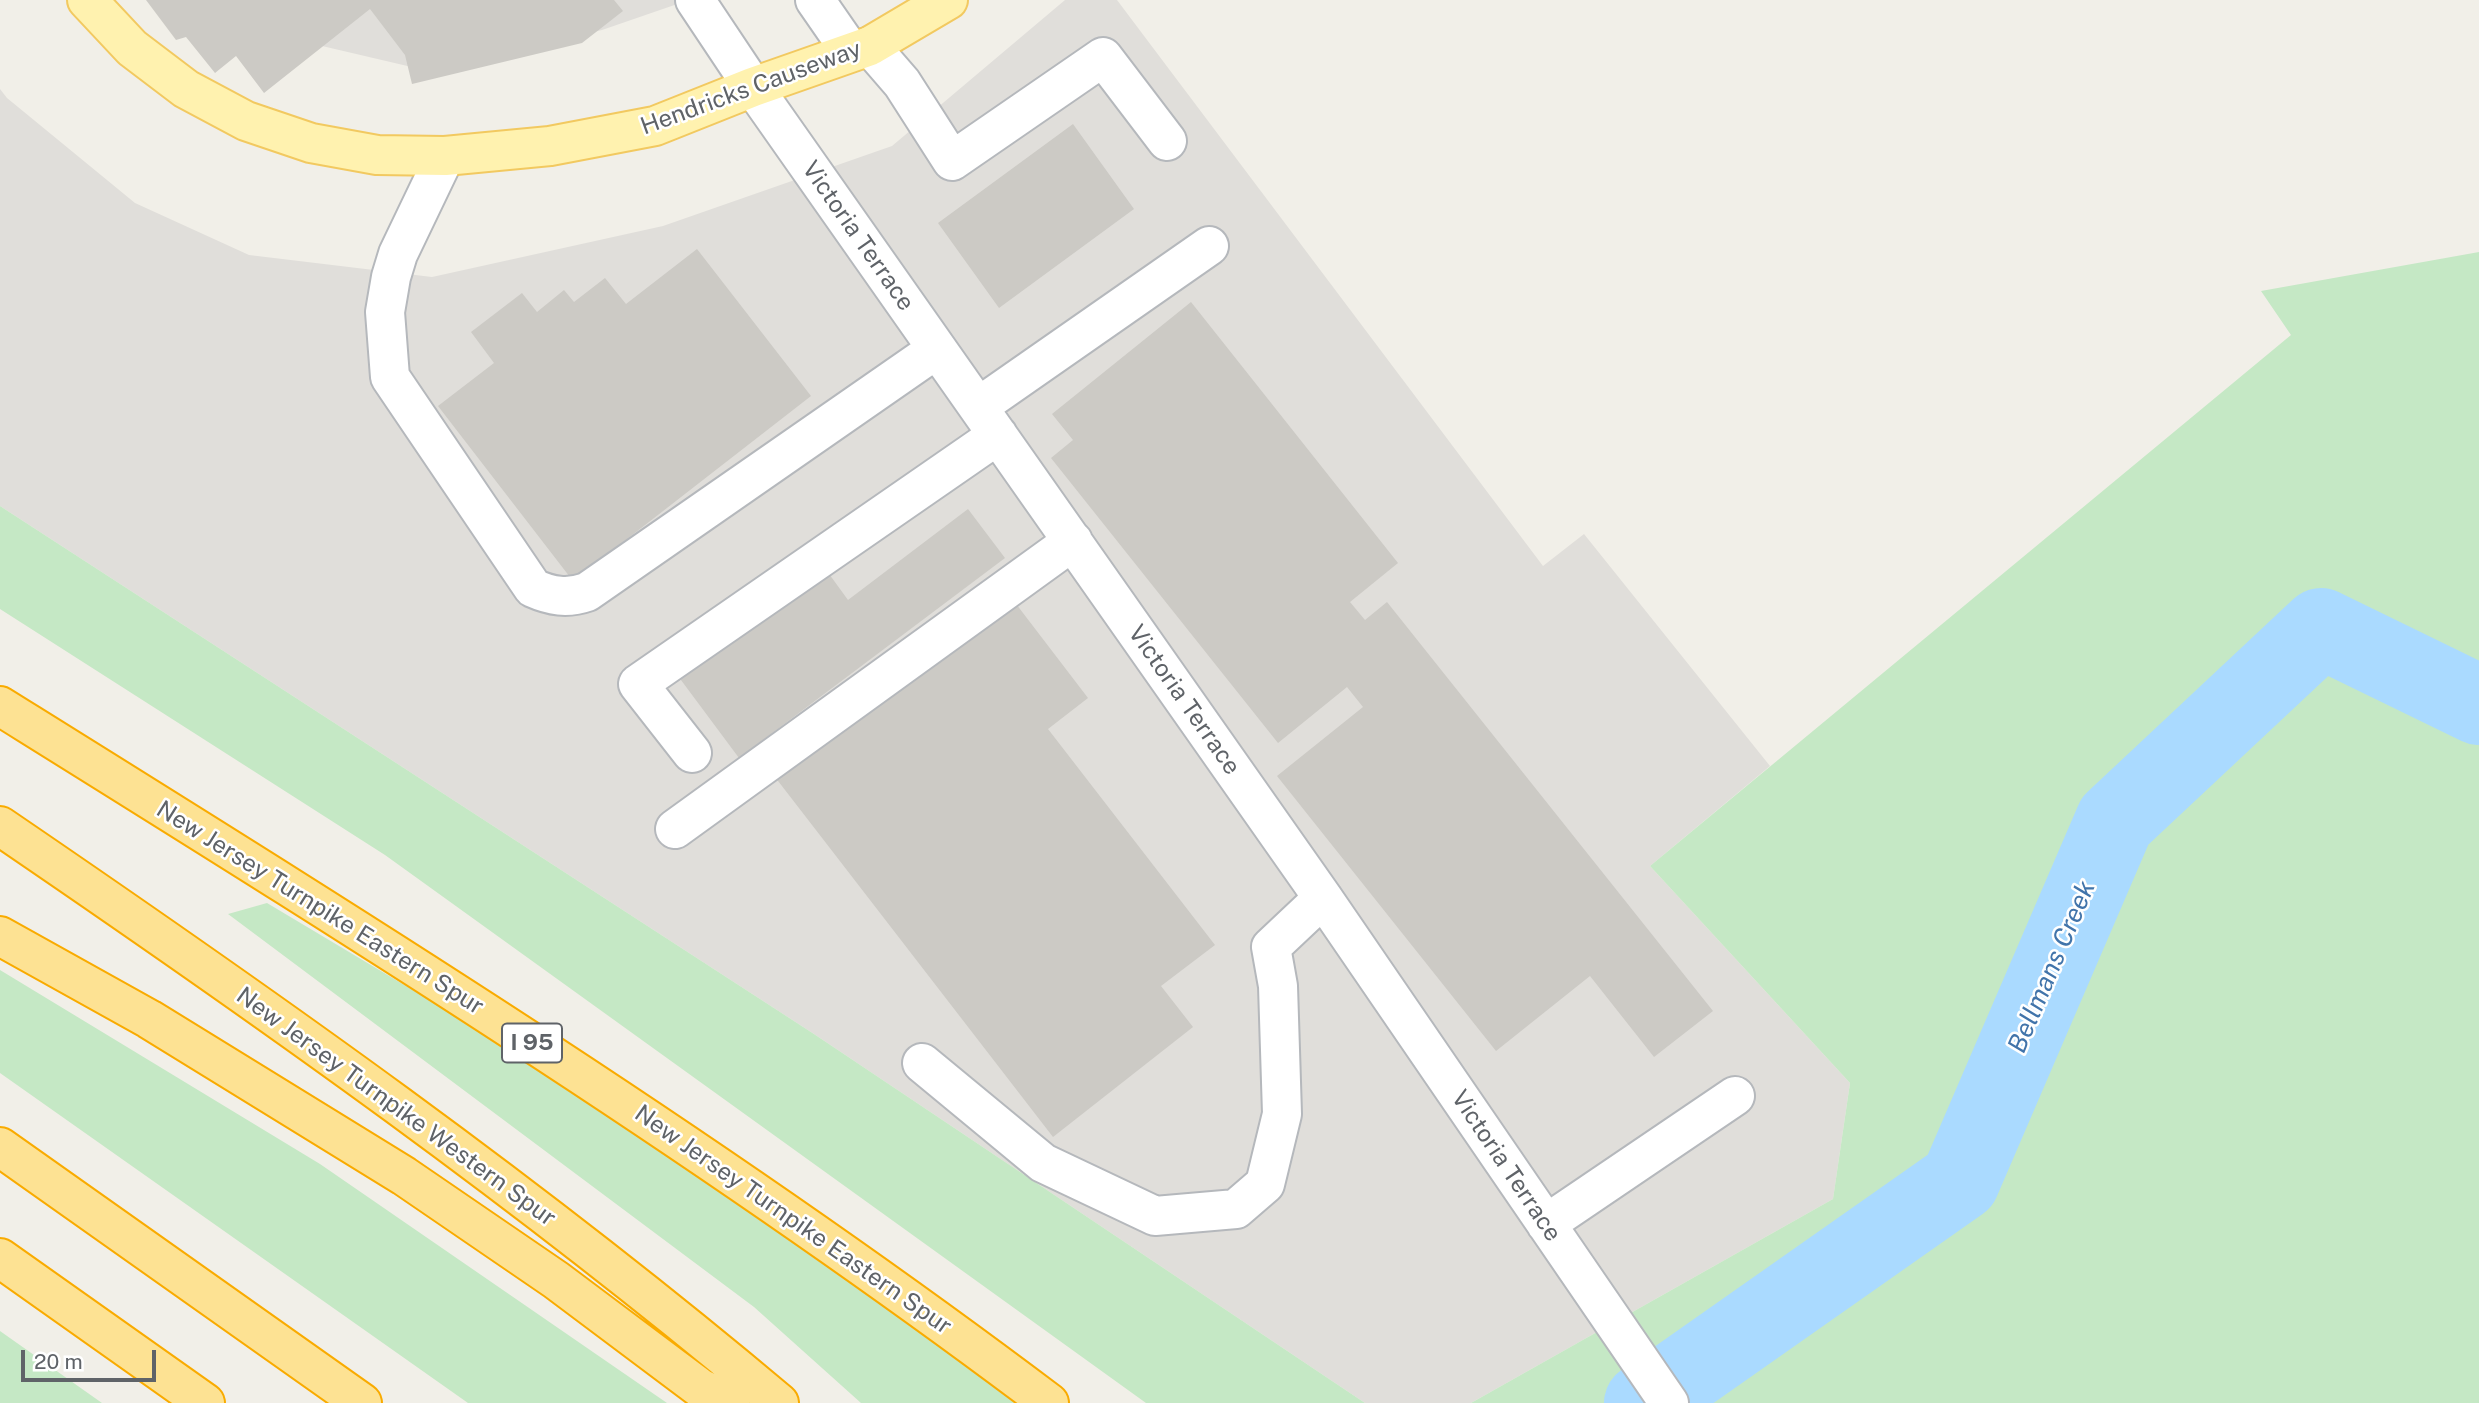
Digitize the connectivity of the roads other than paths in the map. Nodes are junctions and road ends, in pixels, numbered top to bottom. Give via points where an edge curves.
1 (87, 0) edge
2 (695, 0) edge
3 (815, 0) edge
4 (948, 0) edge
5 (860, 49) junction
6 (753, 87) junction
7 (1167, 141) dead end
8 (445, 156) junction
9 (1209, 246) dead end
10 (937, 349) junction
11 (988, 421) junction
12 (1073, 541) junction
13 (0, 706) edge
14 (692, 753) dead end
15 (0, 826) edge
16 (675, 829) dead end
17 (1323, 898) junction
18 (0, 936) edge
19 (922, 1063) dead end
20 (1735, 1096) dead end
21 (0, 1147) edge
22 (1546, 1224) junction
23 (0, 1258) edge
24 (205, 1403) edge
25 (362, 1403) edge
26 (730, 1403) edge
27 (779, 1403) edge
28 (1049, 1403) edge
29 (1669, 1403) edge

1 - 8 main road, Hendricks Causeway via 132,48 186,89 246,121 311,143 364,152
2 - 6 street, Victoria Terrace
3 - 5 street
4 - 5 main road, Hendricks Causeway
5 - 6 main road, Hendricks Causeway
5 - 7 street via 902,83 952,161 1104,57
6 - 8 main road, Hendricks Causeway via 655,126 550,146
6 - 10 street, Victoria Terrace
8 - 10 street via 398,254 385,312 390,377 533,588 553,596 586,592
9 - 11 street
10 - 11 street, Victoria Terrace
11 - 12 street, Victoria Terrace
11 - 14 street via 638,684
12 - 16 street
12 - 17 street, Victoria Terrace
13 - 28 highway, New Jersey Turnpike Eastern Spur / I 95 via 669,1132 838,1248
15 - 27 highway, New Jersey Turnpike Western Spur via 514,1192
17 - 19 street via 1271,947 1278,986 1282,1114 1265,1185 1236,1209 1155,1216 1043,1163
17 - 22 street, Victoria Terrace
18 - 26 highway via 183,1039 404,1176 556,1280 700,1388
20 - 22 street
21 - 25 highway
22 - 29 street, Victoria Terrace
23 - 24 highway

